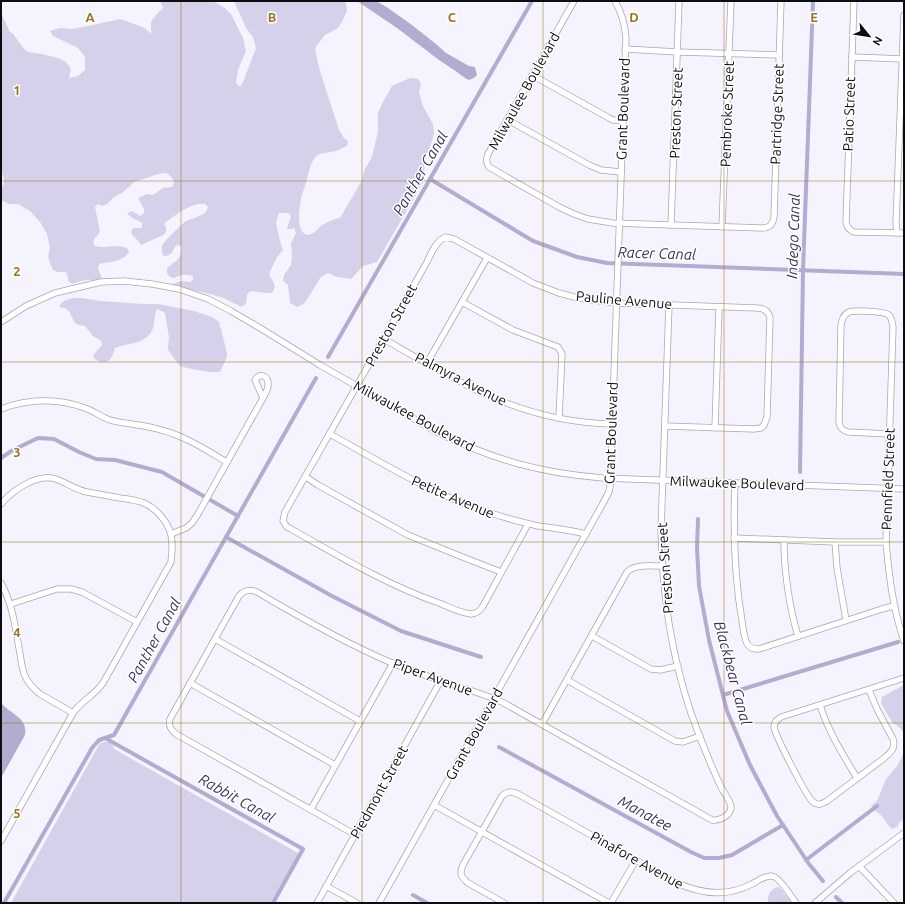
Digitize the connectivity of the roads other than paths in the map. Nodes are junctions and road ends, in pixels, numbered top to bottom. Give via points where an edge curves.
1 (574, 1) edge
2 (615, 1) edge
3 (679, 1) edge
4 (731, 1) edge
5 (781, 1) edge
6 (854, 1) edge
7 (904, 15) edge
8 (625, 48) junction
9 (678, 52) junction
10 (729, 53) junction
11 (779, 55) junction
12 (852, 57) junction
13 (903, 59) edge
14 (532, 75) junction
15 (508, 120) junction
16 (623, 121) junction
17 (621, 172) junction
18 (619, 223) junction
19 (671, 225) junction
20 (771, 226) joint
21 (722, 227) junction
22 (897, 233) junction
23 (904, 233) edge
24 (444, 237) joint
25 (487, 258) junction
26 (462, 302) junction
27 (616, 303) junction
28 (669, 305) junction
29 (720, 307) junction
30 (1, 322) edge
31 (384, 339) junction
32 (427, 363) junction
33 (357, 386) junction
34 (263, 398) dead end
35 (1, 409) edge
36 (559, 418) junction
37 (612, 424) junction
38 (665, 426) junction
39 (715, 428) junction
40 (330, 434) junction
41 (889, 434) junction
42 (227, 462) junction
43 (306, 477) junction
44 (610, 479) junction
45 (662, 481) junction
46 (735, 483) junction
47 (887, 489) junction
48 (904, 489) edge
49 (1, 504) edge
50 (528, 524) junction
51 (171, 534) junction
52 (586, 534) junction
53 (734, 538) junction
54 (784, 540) junction
55 (835, 542) junction
56 (886, 542) junction
57 (662, 566) junction
58 (502, 572) junction
59 (1, 583) edge
60 (11, 604) junction
61 (894, 606) junction
62 (846, 620) junction
63 (137, 622) junction
64 (592, 636) junction
65 (798, 636) junction
66 (215, 639) junction
67 (904, 641) edge
68 (393, 663) junction
69 (678, 666) junction
70 (904, 678) edge
71 (441, 680) junction
72 (566, 680) junction
73 (190, 683) junction
74 (869, 690) junction
75 (494, 699) junction
76 (820, 705) junction
77 (73, 713) junction
78 (360, 721) junction
79 (542, 724) junction
80 (700, 736) junction
81 (335, 766) junction
82 (857, 778) junction
83 (434, 805) junction
84 (311, 809) junction
85 (723, 818) joint
86 (481, 832) junction
87 (354, 834) junction
88 (903, 836) edge
89 (1, 841) edge
90 (636, 860) junction
91 (859, 866) junction
92 (326, 886) junction
93 (317, 903) edge
94 (357, 903) edge
95 (379, 903) edge
96 (504, 903) edge
97 (610, 903) edge
98 (796, 903) edge
99 (815, 903) edge
100 (894, 903) edge

1 - 14 street, Milwaulee Boulevard
2 - 8 street, Grant Boulevard via 625,26
3 - 9 street, Preston Street
4 - 10 street, Pembroke Street
5 - 11 street, Partridge Street
6 - 12 street, Patio Street
7 - 13 street
8 - 9 street
8 - 16 street, Grant Boulevard
9 - 10 street
9 - 19 street, Preston Street
10 - 11 street
10 - 21 street, Pembroke Street
11 - 20 street, Partridge Street via 774,217
12 - 13 street
12 - 22 street, Patio Street via 847,227 854,232
13 - 22 street
14 - 15 street, Milwaulee Boulevard
14 - 16 street via 609,118
15 - 17 street via 589,165 601,170
15 - 18 street, Milwaulee Boulevard via 486,159 489,167 574,214 593,220
16 - 17 street, Grant Boulevard
17 - 18 street, Grant Boulevard
18 - 19 street, Milwaulee Boulevard
18 - 27 street, Grant Boulevard
19 - 21 street, Milwaulee Boulevard
20 - 21 street, Milwaulee Boulevard
22 - 23 street
24 - 25 street, Pauline Avenue
24 - 31 street, Preston Street via 437,243
25 - 26 street
25 - 27 street, Pauline Avenue via 552,291 578,298
26 - 32 street
26 - 36 street via 513,330 558,347 562,354
27 - 28 street, Pauline Avenue
27 - 37 street, Grant Boulevard
28 - 29 street, Pauline Avenue
28 - 38 street, Preston Street
29 - 39 street
29 - 39 street, Pauline Avenue via 762,308 770,317 767,412 762,428
30 - 33 street, Milwaukee Boulevard via 55,292 101,282 152,284 179,289 208,299
31 - 32 street, Palmyra Avenue
31 - 33 street, Preston Street
32 - 36 street, Palmyra Avenue via 497,399 526,410
33 - 40 street, Preston Street
33 - 44 street, Milwaukee Boulevard via 437,432 486,454 545,471
34 - 42 street
35 - 42 street via 35,401 64,402 88,409 110,420 170,432
36 - 37 street, Palmyra Avenue
37 - 44 street, Grant Boulevard
38 - 39 street
38 - 45 street, Preston Street
40 - 43 street, Preston Street
40 - 50 street, Petite Avenue via 435,492 501,517
41 - 41 street, Pennfield Street via 848,432 840,427 838,414 841,330 842,320 849,312 884,312 892,318
41 - 47 street, Pennfield Street
42 - 51 street via 192,523
43 - 58 street via 408,535
43 - 58 street, Preston Street via 285,512 283,521 287,527 383,580 426,599 471,614 481,609
44 - 45 street, Milwaukee Boulevard
44 - 52 street, Grant Boulevard via 609,492
45 - 46 street, Milwaukee Boulevard
45 - 57 street, Preston Street
46 - 47 street, Milwaukee Boulevard
46 - 53 street
47 - 48 street, Milwaukee Boulevard
47 - 56 street, Pennfield Street
49 - 51 street via 31,481 50,478 85,492 145,503 159,514
50 - 52 street, Petite Avenue
50 - 58 street
51 - 63 street via 170,562
52 - 75 street, Grant Boulevard
53 - 54 street
53 - 65 street via 737,586 747,644 751,648 759,649
54 - 55 street
54 - 65 street via 788,588
55 - 56 street
55 - 62 street
56 - 61 street, Pennfield Street
57 - 64 street via 636,567 627,572
57 - 69 street, Preston Street
59 - 60 street
60 - 63 street via 57,588 71,589 82,592
60 - 77 street via 26,678 40,694
61 - 62 street
61 - 67 street, Pennfield Street
62 - 65 street
63 - 77 street via 100,688
64 - 69 street via 651,669
64 - 72 street
66 - 68 street, Piper Avenue via 239,596 247,590 252,590 330,633
66 - 73 street
66 - 78 street
68 - 71 street, Piper Avenue
68 - 78 street
69 - 80 street, Preston Street
70 - 74 street
71 - 75 street, Piper Avenue
71 - 87 street, Piedmont Street
72 - 79 street
72 - 80 street via 675,741 683,742
73 - 81 street
73 - 84 street via 170,719 170,728 176,734
74 - 76 street
74 - 82 street via 893,739 894,749
75 - 79 street, Piper Avenue
75 - 83 street, Grant Boulevard
76 - 82 street
76 - 82 street via 781,717 776,721 775,731 788,759 814,803 822,804
77 - 89 street
78 - 81 street
79 - 85 street, Piper Avenue via 707,818
80 - 85 street, Preston Street via 731,808
81 - 84 street
83 - 86 street
83 - 95 street, Grant Boulevard
84 - 87 street
86 - 90 street, Pinafore Avenue via 502,796 510,791
86 - 96 street via 462,867 461,876 468,883
86 - 97 street
87 - 92 street, Piedmont Street
88 - 91 street
90 - 97 street
90 - 98 street, Pinafore Avenue via 684,887 706,892 732,891 771,875
91 - 99 street
91 - 100 street
92 - 93 street, Piedmont Street
92 - 94 street

